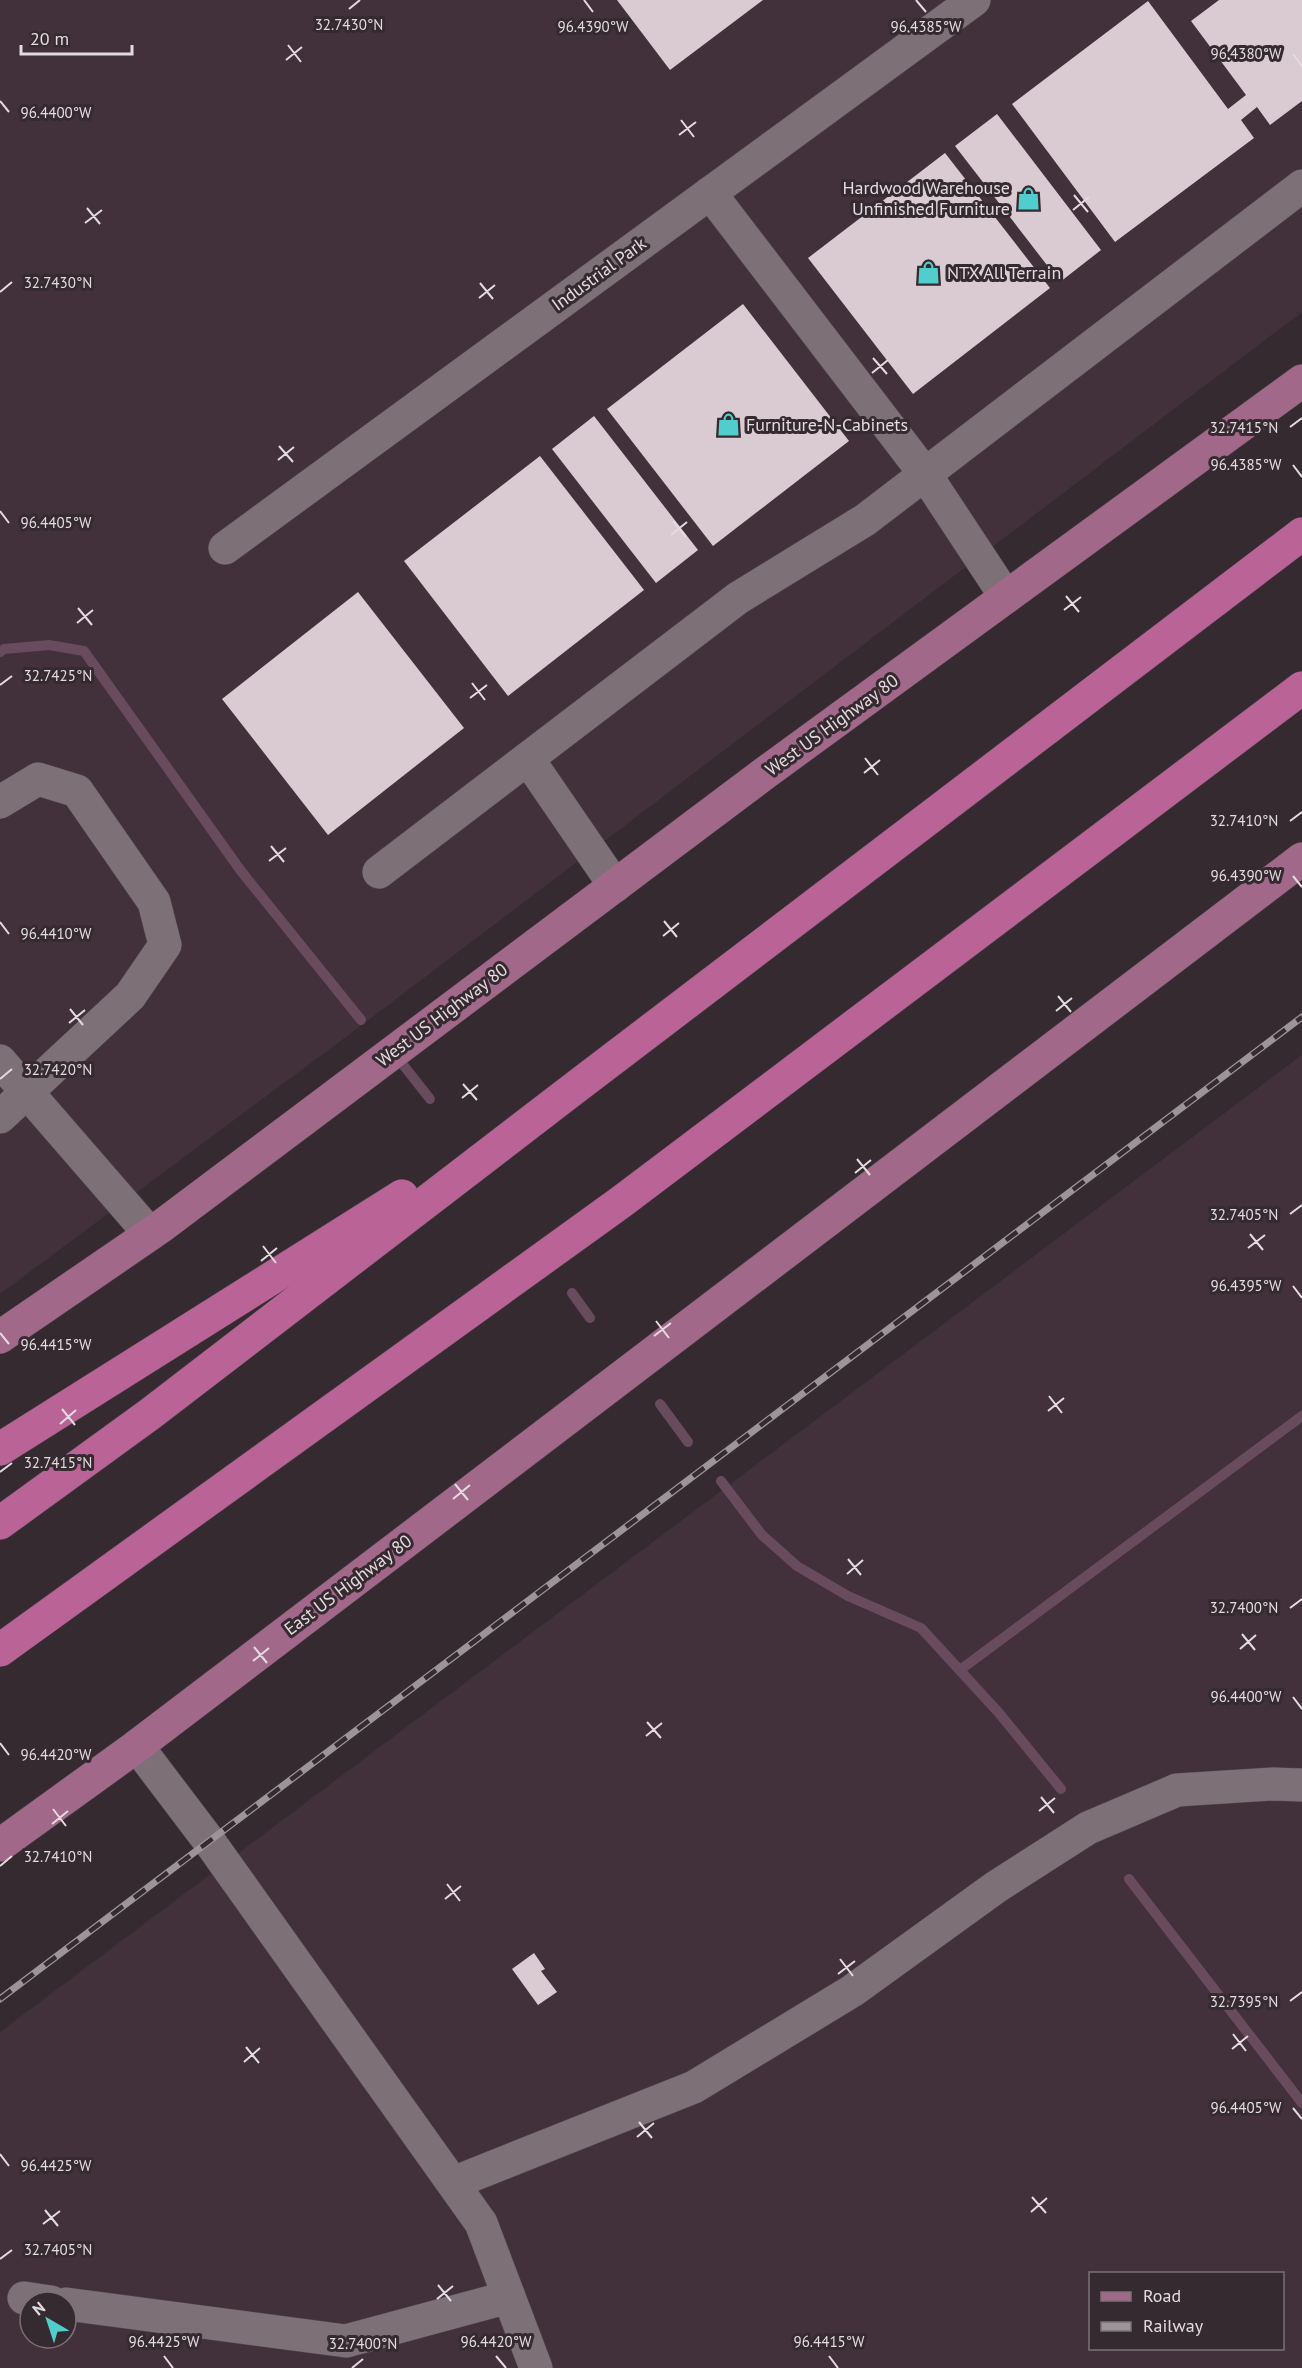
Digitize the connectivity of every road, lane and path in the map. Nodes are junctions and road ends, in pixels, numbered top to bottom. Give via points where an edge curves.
1 (974, 0) edge
2 (1302, 186) edge
3 (710, 193) junction
4 (1302, 381) edge
5 (925, 474) junction
6 (1302, 534) edge
7 (225, 548) dead end
8 (1006, 597) junction
9 (1302, 688) edge
10 (528, 759) junction
11 (0, 802) edge
12 (1302, 859) edge
13 (379, 872) dead end
14 (615, 885) junction
15 (0, 1061) edge
16 (572, 1090) junction
17 (28, 1094) junction
18 (0, 1117) edge
19 (150, 1234) junction
20 (0, 1337) edge
21 (0, 1449) edge
22 (0, 1523) edge
23 (0, 1650) edge
24 (137, 1746) junction
25 (1302, 1785) edge
26 (0, 1845) edge
27 (453, 2183) junction
28 (509, 2297) junction
29 (78, 2306) edge
30 (536, 2368) edge

1 - 3 lane, Industrial Park
2 - 5 lane
3 - 5 lane
3 - 7 lane, Industrial Park
4 - 8 main road, West US Highway 80
5 - 8 lane
5 - 10 lane via 865,520 738,598
6 - 16 highway
8 - 14 main road, West US Highway 80
9 - 23 highway via 621,1202
10 - 13 lane
10 - 14 lane
11 - 17 lane via 38,779 77,791 154,902 165,945 130,996
12 - 24 main road, East US Highway 80
14 - 19 main road, West US Highway 80
15 - 17 lane
16 - 21 highway
16 - 22 highway via 150,1414
17 - 18 lane
17 - 19 lane
19 - 20 main road
24 - 26 main road, East US Highway 80
24 - 27 lane
25 - 27 lane via 1177,1790 1088,1828 996,1887 852,1990 693,2087
27 - 28 lane via 481,2223
28 - 29 lane via 346,2341
28 - 30 lane

